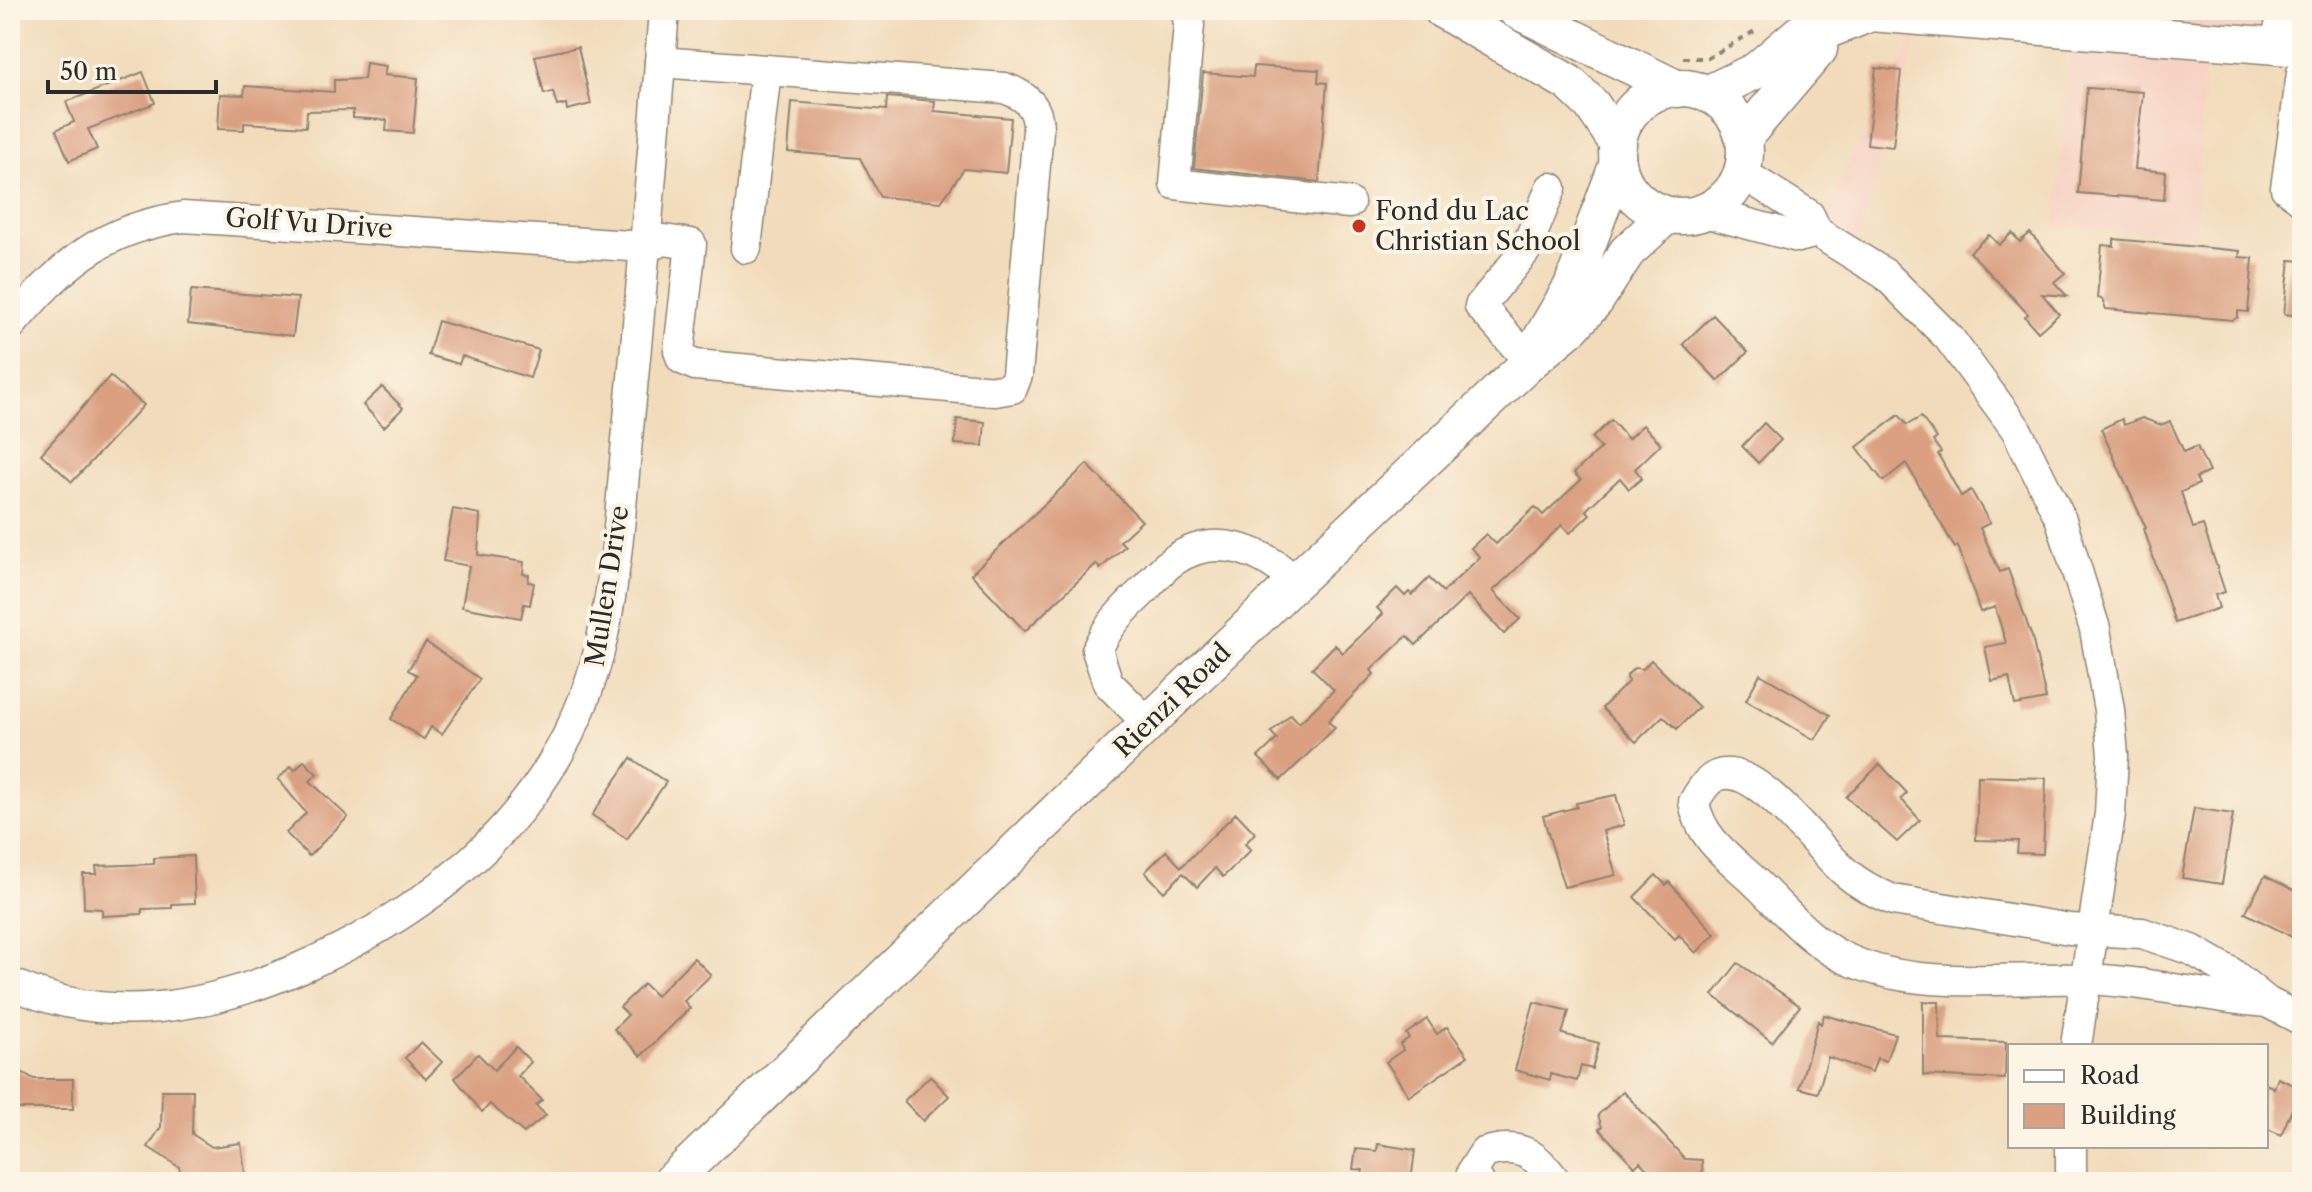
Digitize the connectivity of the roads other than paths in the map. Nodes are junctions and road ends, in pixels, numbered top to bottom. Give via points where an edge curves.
1 (664, 10) edge
2 (1187, 10) edge
3 (1442, 10) edge
4 (1516, 10) edge
5 (2284, 10) edge
6 (1820, 33) junction
7 (2289, 47) edge
8 (660, 62) junction
9 (766, 70) junction
10 (2302, 73) edge
11 (1692, 91) junction
12 (1744, 137) junction
13 (1618, 154) junction
14 (1742, 173) junction
15 (1551, 188) dead end
16 (2302, 200) edge
17 (1349, 203) dead end
18 (1704, 212) junction
19 (1667, 215) junction
20 (1817, 232) junction
21 (646, 247) junction
22 (746, 248) dead end
23 (641, 299) junction
24 (685, 303) junction
25 (10, 326) edge
26 (1530, 362) junction
27 (1295, 582) junction
28 (1148, 723) junction
29 (2093, 930) junction
30 (2087, 979) junction
31 (10, 983) edge
32 (2267, 1002) junction
33 (2302, 1020) edge
34 (2076, 1044) edge
35 (2071, 1148) edge
36 (671, 1182) edge
37 (1479, 1182) edge
38 (1556, 1182) edge
39 (2071, 1182) edge

1 - 8 street, Mullen Drive
2 - 17 street via 1175,184
3 - 13 main road via 1569,83 1592,105
4 - 11 main road
5 - 7 street
6 - 7 main road via 1871,13
6 - 11 main road via 1800,33 1757,70
6 - 12 main road via 1819,49
8 - 9 street
8 - 21 street, Mullen Drive
9 - 22 street
9 - 24 street via 1004,88 1031,104 1038,130 1016,382 995,391 695,365 682,359 679,351
10 - 16 street via 2286,188
11 - 12 main road via 1727,107
11 - 13 main road via 1645,100 1632,112
12 - 14 main road
13 - 19 main road via 1624,181 1635,196
13 - 26 main road via 1572,286
14 - 18 main road via 1720,203
14 - 20 street via 1809,215
15 - 26 street via 1525,251 1480,306
18 - 19 main road
18 - 20 street via 1798,237
19 - 26 main road, Rienzi Road via 1627,252 1572,327
20 - 29 street via 1885,274 1956,347 2016,429 2061,520 2092,617 2112,733 2110,814
21 - 23 street, Mullen Drive
21 - 24 street, Golf Vu Drive via 664,240 691,244
21 - 25 street, Golf Vu Drive via 183,217 134,227 89,249 44,284
23 - 24 street
23 - 31 street, Mullen Drive via 613,581 596,662 573,728 494,841 454,879 389,923 276,978 202,1003 153,1010 106,1006 66,1001
26 - 27 main road, Rienzi Road
27 - 28 main road, Rienzi Road
27 - 28 street via 1276,563 1245,548 1207,545 1173,560 1107,626 1097,650 1108,683
28 - 36 main road, Rienzi Road
29 - 30 street
29 - 30 street via 1893,900 1876,893 1844,871 1752,780 1727,773 1706,781 1694,802 1703,832 1814,938 1853,962 1896,974 1955,979
29 - 32 street via 2130,931 2192,950
30 - 32 street
30 - 34 street
32 - 33 street
35 - 39 street
37 - 38 street via 1472,1172 1484,1153 1507,1146 1529,1154

